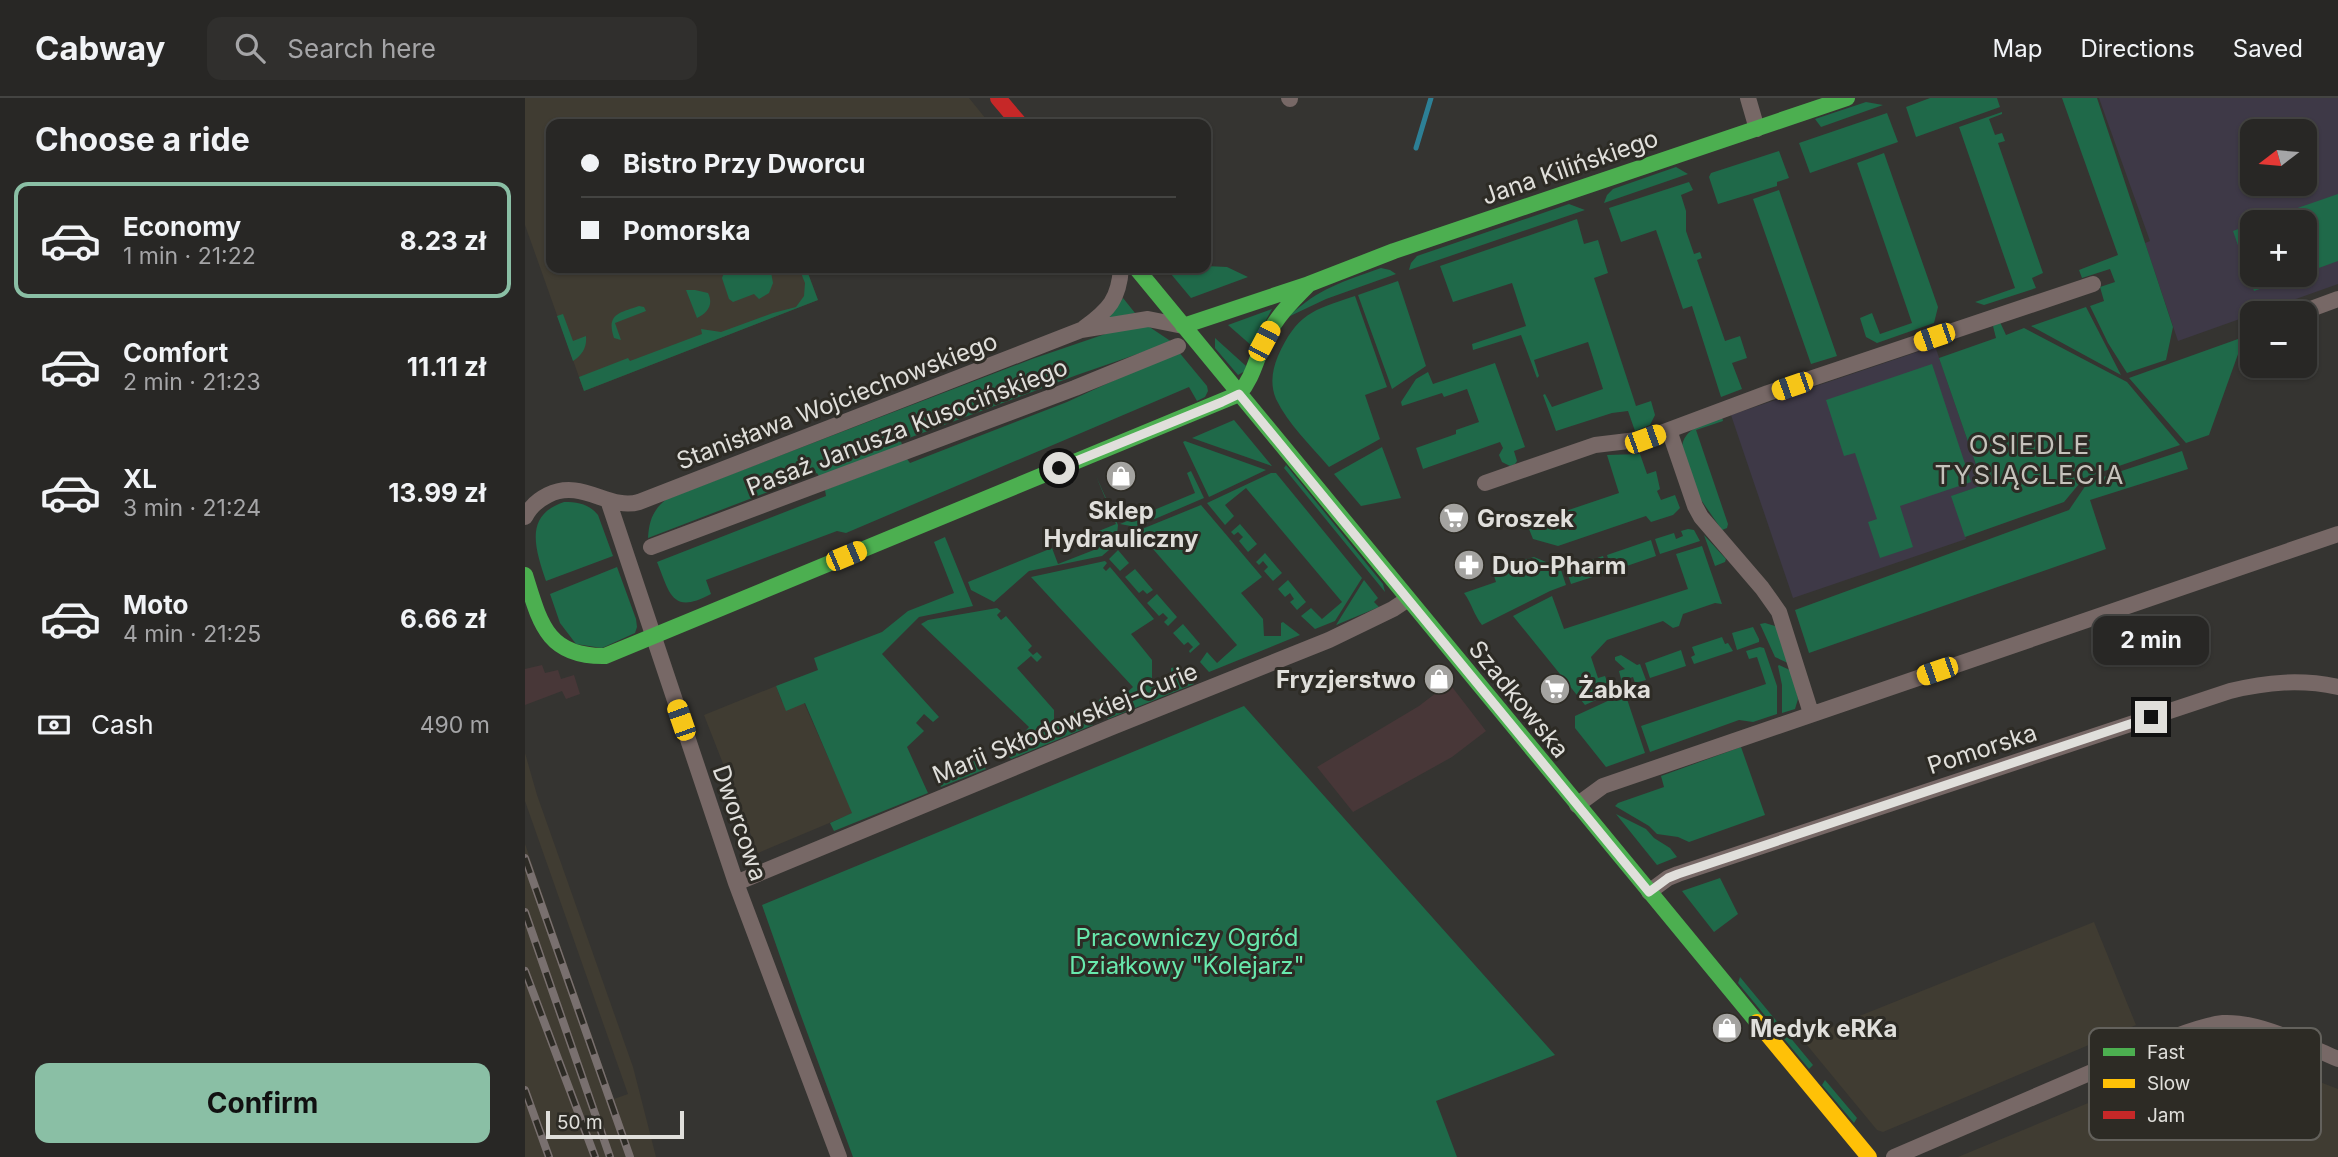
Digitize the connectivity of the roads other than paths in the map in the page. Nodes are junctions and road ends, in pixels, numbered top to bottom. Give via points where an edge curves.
1 (998, 98) edge
2 (1748, 98) edge
3 (1847, 98) edge
4 (1016, 119) edge
5 (1758, 129) junction
6 (1120, 273) edge
7 (1140, 273) edge
8 (1309, 284) junction
9 (2093, 284) dead end
10 (2338, 299) edge
11 (2317, 307) edge
12 (1183, 326) junction
13 (1081, 330) junction
14 (1178, 346) dead end
15 (1239, 394) junction
16 (1669, 430) junction
17 (1485, 483) dead end
18 (608, 500) junction
19 (525, 517) edge
20 (2338, 534) edge
21 (651, 547) dead end
22 (525, 575) edge
23 (1408, 599) junction
24 (653, 637) junction
25 (2338, 687) edge
26 (1811, 713) junction
27 (1577, 805) junction
28 (736, 883) junction
29 (1649, 892) junction
30 (2200, 1028) edge
31 (2255, 1028) edge
32 (2321, 1053) edge
33 (2338, 1059) edge
34 (2089, 1073) edge
35 (839, 1157) edge
36 (1869, 1157) edge
37 (1894, 1157) edge

1 - 4 street
2 - 5 street
3 - 5 street, Jana Kilińskiego
5 - 8 street, Jana Kilińskiego
6 - 13 street, Stanisława Wojciechowskiego via 1114,301
7 - 12 street, Szadkowska
8 - 12 street, Jana Kilińskiego
8 - 15 street, Jana Kilińskiego via 1278,315 1250,383
9 - 16 street
10 - 11 street
12 - 13 street, Stanisława Wojciechowskiego via 1148,319
12 - 15 street, Szadkowska
13 - 18 street, Stanisława Wojciechowskiego via 639,502
14 - 21 street, Pasaż Janusza Kusocińskiego
15 - 23 street, Szadkowska
15 - 24 street
16 - 17 street via 1645,439 1595,445
16 - 26 street via 1701,517 1779,612
18 - 19 street, Stanisława Wojciechowskiego via 581,490 554,492 539,499
18 - 24 street, Dworcowa
20 - 26 street
22 - 24 street via 541,625 566,650 592,658
23 - 27 street, Szadkowska
23 - 28 street, Marii Skłodowskiej-Curie via 1329,640
24 - 28 street, Dworcowa
25 - 29 street, Pomorska via 2303,681 2230,691 1678,874
26 - 27 street via 1603,786
27 - 29 street, Szadkowska
28 - 35 street, Dworcowa
29 - 36 street, Szadkowska
30 - 31 street via 2224,1023
32 - 33 street
34 - 37 street

